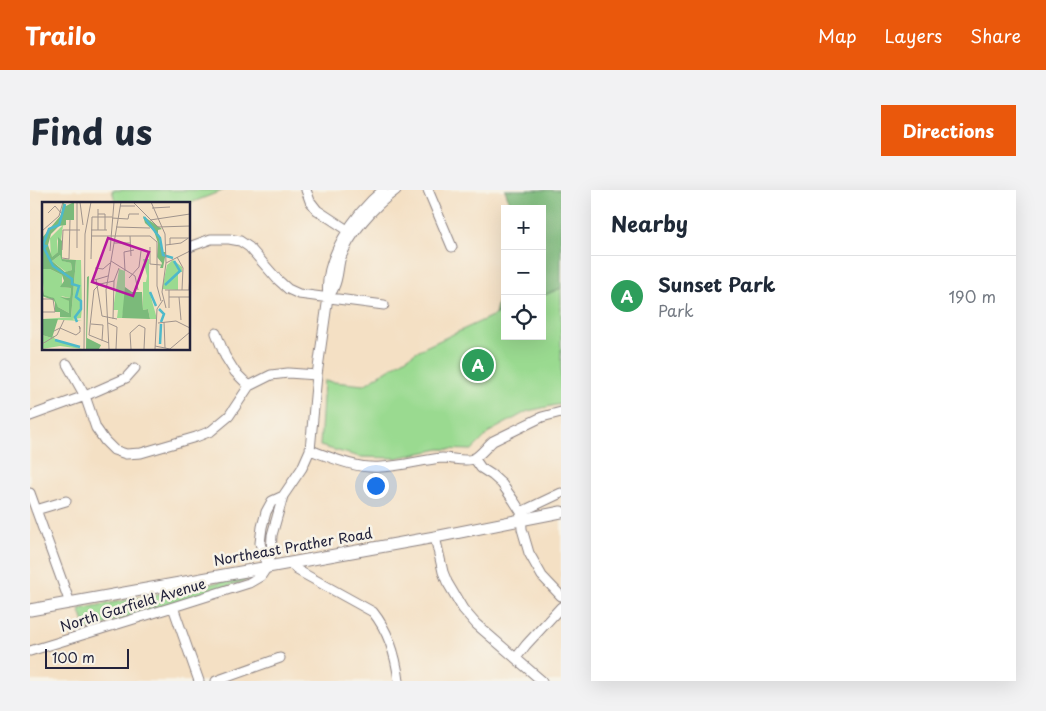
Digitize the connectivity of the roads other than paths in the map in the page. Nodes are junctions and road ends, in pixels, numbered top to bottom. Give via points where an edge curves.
1 (306, 190) edge
2 (383, 190) edge
3 (396, 190) edge
4 (428, 190) edge
5 (351, 232) junction
6 (190, 247) edge
7 (452, 247) dead end
8 (328, 297) junction
9 (384, 305) dead end
10 (216, 333) dead end
11 (67, 364) dead end
12 (135, 368) dead end
13 (317, 376) junction
14 (249, 386) junction
15 (85, 396) junction
16 (561, 412) edge
17 (30, 416) edge
18 (310, 450) junction
19 (474, 458) junction
20 (30, 493) edge
21 (561, 493) edge
22 (66, 501) dead end
23 (36, 510) junction
24 (561, 512) edge
25 (520, 516) junction
26 (435, 536) junction
27 (291, 563) junction
28 (267, 567) junction
29 (561, 596) edge
30 (70, 603) junction
31 (561, 607) edge
32 (173, 608) junction
33 (30, 610) edge
34 (30, 651) edge
35 (280, 658) dead end
36 (516, 658) junction
37 (198, 681) edge
38 (216, 681) edge
39 (399, 681) edge
40 (542, 681) edge

1 - 5 street via 317,210
2 - 5 street via 354,220
3 - 5 street
4 - 7 street
5 - 8 street via 334,288
6 - 8 street via 211,239 240,241 288,289 299,294
8 - 9 street
8 - 13 street
10 - 14 street via 225,356
11 - 15 street
12 - 15 street via 126,378
13 - 14 street via 288,373 271,376
13 - 18 street
14 - 15 street via 229,416 211,431 141,453 126,454 114,450 105,441 96,428
15 - 17 street
16 - 19 street via 542,417 493,441
18 - 19 street via 355,465 380,468 442,458
18 - 28 street via 283,496
19 - 25 street via 505,488
20 - 23 street
21 - 25 street
22 - 23 street
23 - 30 street
24 - 25 main road, Northeast Prather Road
25 - 26 main road, Northeast Prather Road
25 - 29 street via 526,544 536,566
26 - 27 main road, Northeast Prather Road
26 - 36 street via 447,582 463,609
27 - 28 main road, Northeast Prather Road
27 - 39 street via 297,570 373,612 387,634
28 - 30 main road, Northeast Prather Road
28 - 32 street, North Garfield Avenue via 262,576 250,583
30 - 33 main road, Northeast Prather Road
31 - 36 street
32 - 34 street, North Garfield Avenue
32 - 37 street
35 - 38 street
36 - 40 street

